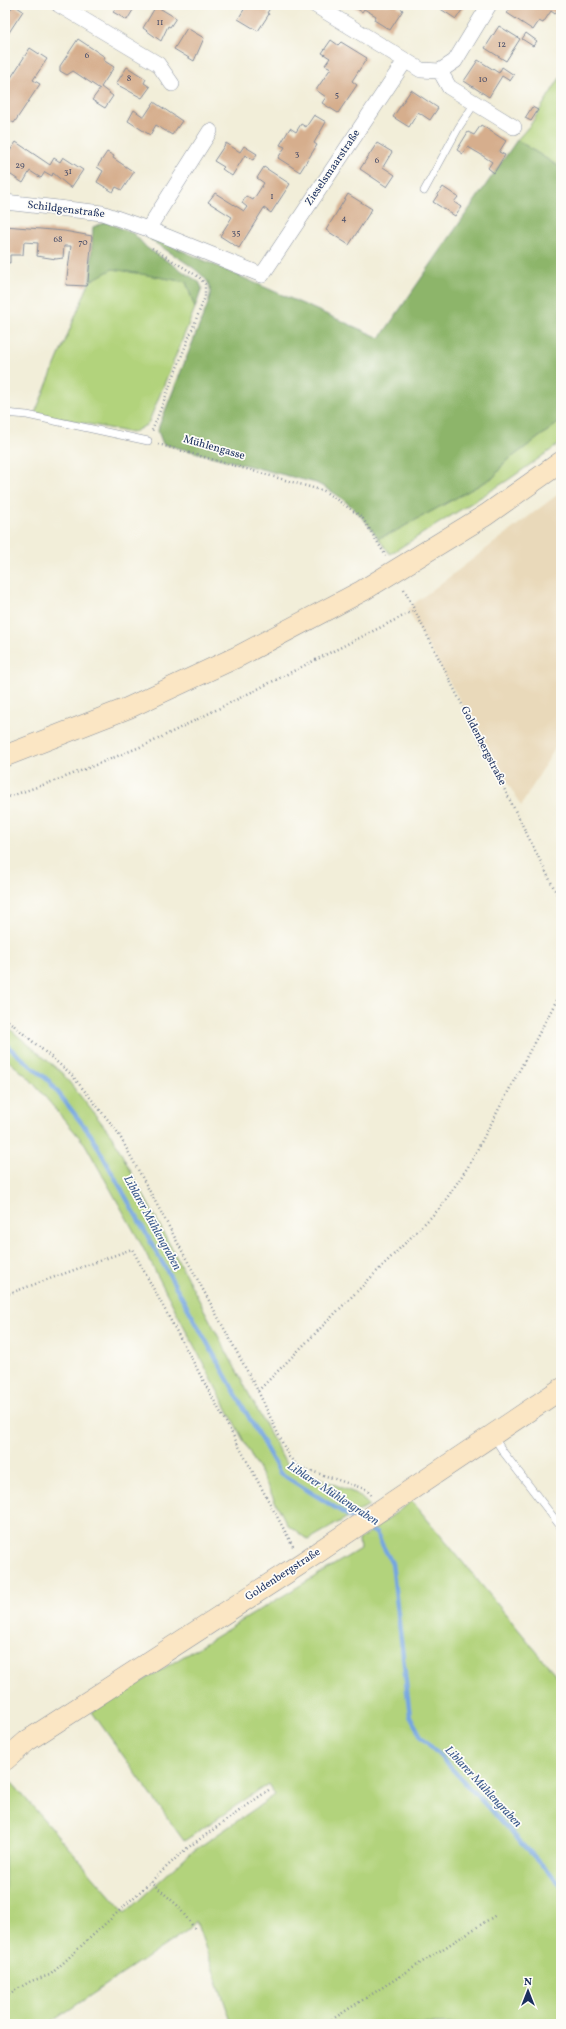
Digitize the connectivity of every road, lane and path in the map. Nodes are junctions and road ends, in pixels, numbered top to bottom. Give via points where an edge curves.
1 (59, 5) edge
2 (315, 5) edge
3 (489, 5) edge
4 (405, 60) junction
5 (440, 71) junction
6 (172, 84) dead end
7 (475, 103) junction
8 (514, 127) dead end
9 (210, 131) dead end
10 (424, 191) dead end
11 (5, 202) edge
12 (148, 229) junction
13 (150, 247) dead end
14 (262, 275) joint
15 (5, 413) edge
16 (148, 441) junction
17 (561, 462) edge
18 (386, 557) dead end
19 (404, 589) dead end
20 (415, 610) junction
21 (5, 756) edge
22 (5, 798) edge
23 (561, 902) edge
24 (561, 992) edge
25 (5, 1018) edge
26 (5, 1295) edge
27 (561, 1389) edge
28 (258, 1391) junction
29 (493, 1436) junction
30 (382, 1509) junction
31 (561, 1527) edge
32 (302, 1563) junction
33 (5, 1760) edge
34 (270, 1789) dead end
35 (150, 1881) junction
36 (496, 1915) dead end
37 (195, 1929) dead end
38 (5, 1996) edge
39 (325, 2024) edge

1 - 6 street via 158,64
2 - 4 street
3 - 5 street via 454,61
4 - 5 street via 422,70
4 - 14 street, Zieselsmaarstraße
5 - 7 street via 449,87
7 - 8 street
7 - 10 lane
9 - 12 street
11 - 12 street, Schildgenstraße via 102,213
12 - 14 street, Schildgenstraße
13 - 16 path via 199,277 205,284 205,297
15 - 16 lane via 27,415
16 - 18 path, Mühlengasse via 324,490 362,517
17 - 21 street via 486,515 335,606 239,656 128,708
19 - 20 path, Goldenbergstraße
20 - 22 path via 150,743
20 - 23 path, Goldenbergstraße
24 - 28 path via 468,1167 440,1208
25 - 28 path via 71,1074 117,1131
26 - 32 path via 132,1249
27 - 29 street, Goldenbergstraße
28 - 30 path via 289,1457 299,1467 365,1489
29 - 30 street, Goldenbergstraße
29 - 31 lane
30 - 32 street, Goldenbergstraße
32 - 33 street, Goldenbergstraße via 27,1741
34 - 35 path via 186,1849
35 - 37 path via 177,1905
35 - 38 path via 50,1976 31,1981
36 - 39 path

